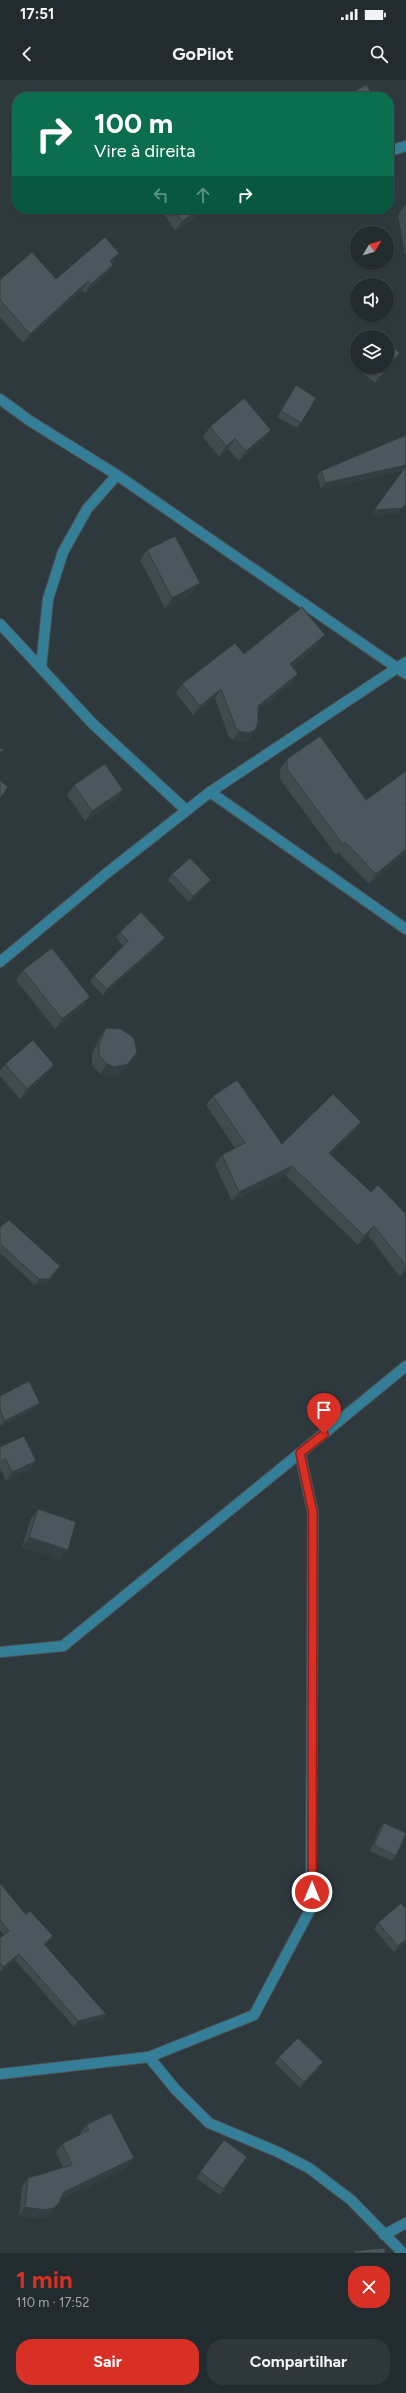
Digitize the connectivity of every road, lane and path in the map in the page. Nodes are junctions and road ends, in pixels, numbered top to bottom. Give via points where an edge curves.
1 (406, 146) edge
2 (394, 150) edge
3 (0, 399) edge
4 (116, 476) junction
5 (0, 624) edge
6 (41, 668) junction
7 (403, 668) edge
8 (210, 792) junction
9 (186, 810) junction
10 (406, 929) edge
11 (0, 962) edge
12 (406, 1366) edge
13 (300, 1453) junction
14 (0, 1652) edge
15 (149, 2057) junction
16 (0, 2074) edge
17 (406, 2223) edge
18 (384, 2235) junction
19 (403, 2253) edge

1 - 2 street
3 - 4 street
4 - 6 street via 87,509 63,552 48,600
4 - 7 street
5 - 6 street
6 - 9 street via 93,724
7 - 8 street
8 - 9 street
8 - 10 street
9 - 11 street
12 - 13 street
13 - 14 street via 63,1646
13 - 15 street via 313,1513 311,1908 254,2015
15 - 16 street
15 - 18 street via 176,2090 209,2122 309,2168 351,2200
17 - 18 street
18 - 19 street

